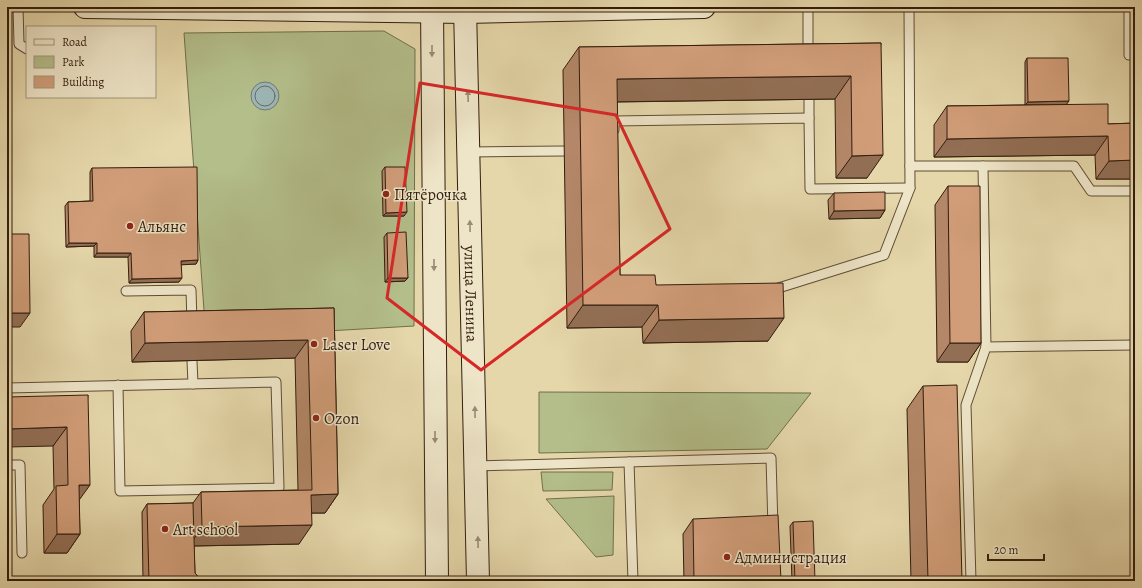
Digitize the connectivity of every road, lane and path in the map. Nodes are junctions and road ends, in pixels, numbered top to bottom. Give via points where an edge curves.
1 (18, 7) edge
2 (95, 7) edge
3 (704, 7) edge
4 (808, 7) edge
5 (909, 7) edge
6 (1129, 7) edge
7 (610, 8) edge
8 (432, 9) edge
9 (466, 9) edge
10 (26, 48) edge
11 (1129, 55) dead end
12 (809, 66) edge
13 (809, 99) edge
14 (809, 118) junction
15 (614, 143) edge
16 (564, 151) dead end
17 (469, 152) junction
18 (910, 166) junction
19 (983, 166) junction
20 (910, 188) junction
21 (1135, 191) edge
22 (126, 291) dead end
23 (761, 291) edge
24 (192, 330) edge
25 (1135, 345) edge
26 (986, 348) junction
27 (192, 361) edge
28 (193, 384) junction
29 (118, 385) junction
30 (7, 388) edge
31 (629, 462) junction
32 (7, 465) edge
33 (476, 466) junction
34 (773, 535) edge
35 (22, 553) dead end
36 (437, 581) edge
37 (478, 581) edge
38 (633, 581) edge
39 (971, 581) edge

1 - 10 lane via 19,44
2 - 8 main road
3 - 7 main road
4 - 12 lane
5 - 18 lane
6 - 11 lane
7 - 9 main road
8 - 9 main road
8 -> 36 main road
17 -> 9 main road, улица Ленина
13 - 14 lane
14 - 15 lane via 614,121
14 - 20 lane via 810,189
16 - 17 lane
33 -> 17 main road, улица Ленина
18 - 19 lane
18 - 20 lane
19 - 21 lane via 1074,166 1091,191
19 - 26 lane
20 - 23 lane via 884,255 769,291
22 - 24 lane via 191,290
25 - 26 lane
26 - 39 lane via 966,405
27 - 28 lane
28 - 29 lane
28 - 29 lane via 276,382 278,488 120,491
29 - 30 lane
31 - 33 lane
31 - 34 lane via 771,458
31 - 38 lane
32 - 35 lane via 20,465
37 -> 33 main road, улица Ленина

